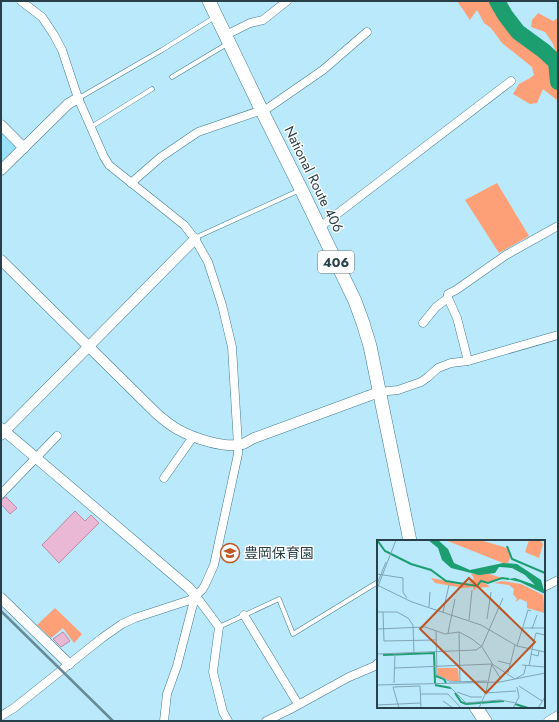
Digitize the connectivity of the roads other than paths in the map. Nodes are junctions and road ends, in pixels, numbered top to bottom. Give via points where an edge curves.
1 (22, 1) edge
2 (209, 1) edge
3 (287, 1) edge
4 (216, 16) junction
5 (367, 32) dead end
6 (227, 39) junction
7 (172, 77) dead end
8 (511, 81) dead end
9 (152, 89) dead end
10 (78, 98) junction
11 (262, 110) junction
12 (1, 125) edge
13 (91, 127) junction
14 (24, 148) junction
15 (1, 170) edge
16 (131, 183) junction
17 (302, 189) junction
18 (558, 226) edge
19 (320, 227) junction
20 (195, 239) junction
21 (1, 260) edge
22 (448, 298) junction
23 (424, 323) dead end
24 (558, 335) edge
25 (88, 346) junction
26 (468, 360) junction
27 (379, 392) junction
28 (2, 432) edge
29 (57, 436) dead end
30 (194, 437) junction
31 (238, 445) junction
32 (36, 458) junction
33 (164, 478) dead end
34 (1, 494) edge
35 (410, 540) edge
36 (558, 580) edge
37 (377, 583) edge
38 (545, 586) edge
39 (196, 596) junction
40 (1, 598) edge
41 (244, 615) junction
42 (219, 627) junction
43 (69, 664) junction
44 (377, 664) edge
45 (298, 704) junction
46 (477, 708) edge
47 (558, 715) edge
48 (1, 716) edge
49 (164, 721) edge
50 (228, 721) edge
51 (266, 721) edge
52 (485, 721) edge
53 (548, 721) edge

1 - 10 street via 42,17 54,35 62,50
2 - 4 highway, National Route 406 / 406
3 - 6 street via 263,20 250,23
4 - 6 highway, National Route 406 / 406
4 - 10 lane
5 - 11 street via 323,70
6 - 7 lane
6 - 11 highway, National Route 406 / 406
8 - 19 street
9 - 13 lane
10 - 13 street
10 - 14 street via 68,104
11 - 16 street via 198,132 161,157
11 - 17 highway, National Route 406 / 406
12 - 14 street
13 - 16 street via 109,165
14 - 15 street
16 - 20 street via 176,218
17 - 19 highway, National Route 406 / 406
17 - 20 lane
18 - 22 street via 506,255 448,294
19 - 27 highway, National Route 406 / 406 via 363,323
20 - 25 street
20 - 31 street via 208,262 232,347
21 - 25 street
22 - 23 street via 436,307
22 - 26 street via 457,318
24 - 26 street
25 - 28 street
25 - 30 street via 167,423
26 - 27 street via 438,368 420,382 398,390
27 - 31 street
27 - 35 highway, National Route 406 / 406
28 - 32 street
29 - 32 street
30 - 31 street
30 - 33 street
31 - 39 street via 214,565 205,585
32 - 34 street
32 - 39 street
36 - 38 street
37 - 41 lane via 293,634 280,599
39 - 42 street
39 - 43 street via 122,624
39 - 49 street via 167,694
40 - 43 street
41 - 42 lane
41 - 45 street
42 - 50 street via 213,672
43 - 48 street
44 - 45 street
45 - 51 street
46 - 52 highway
47 - 53 street

